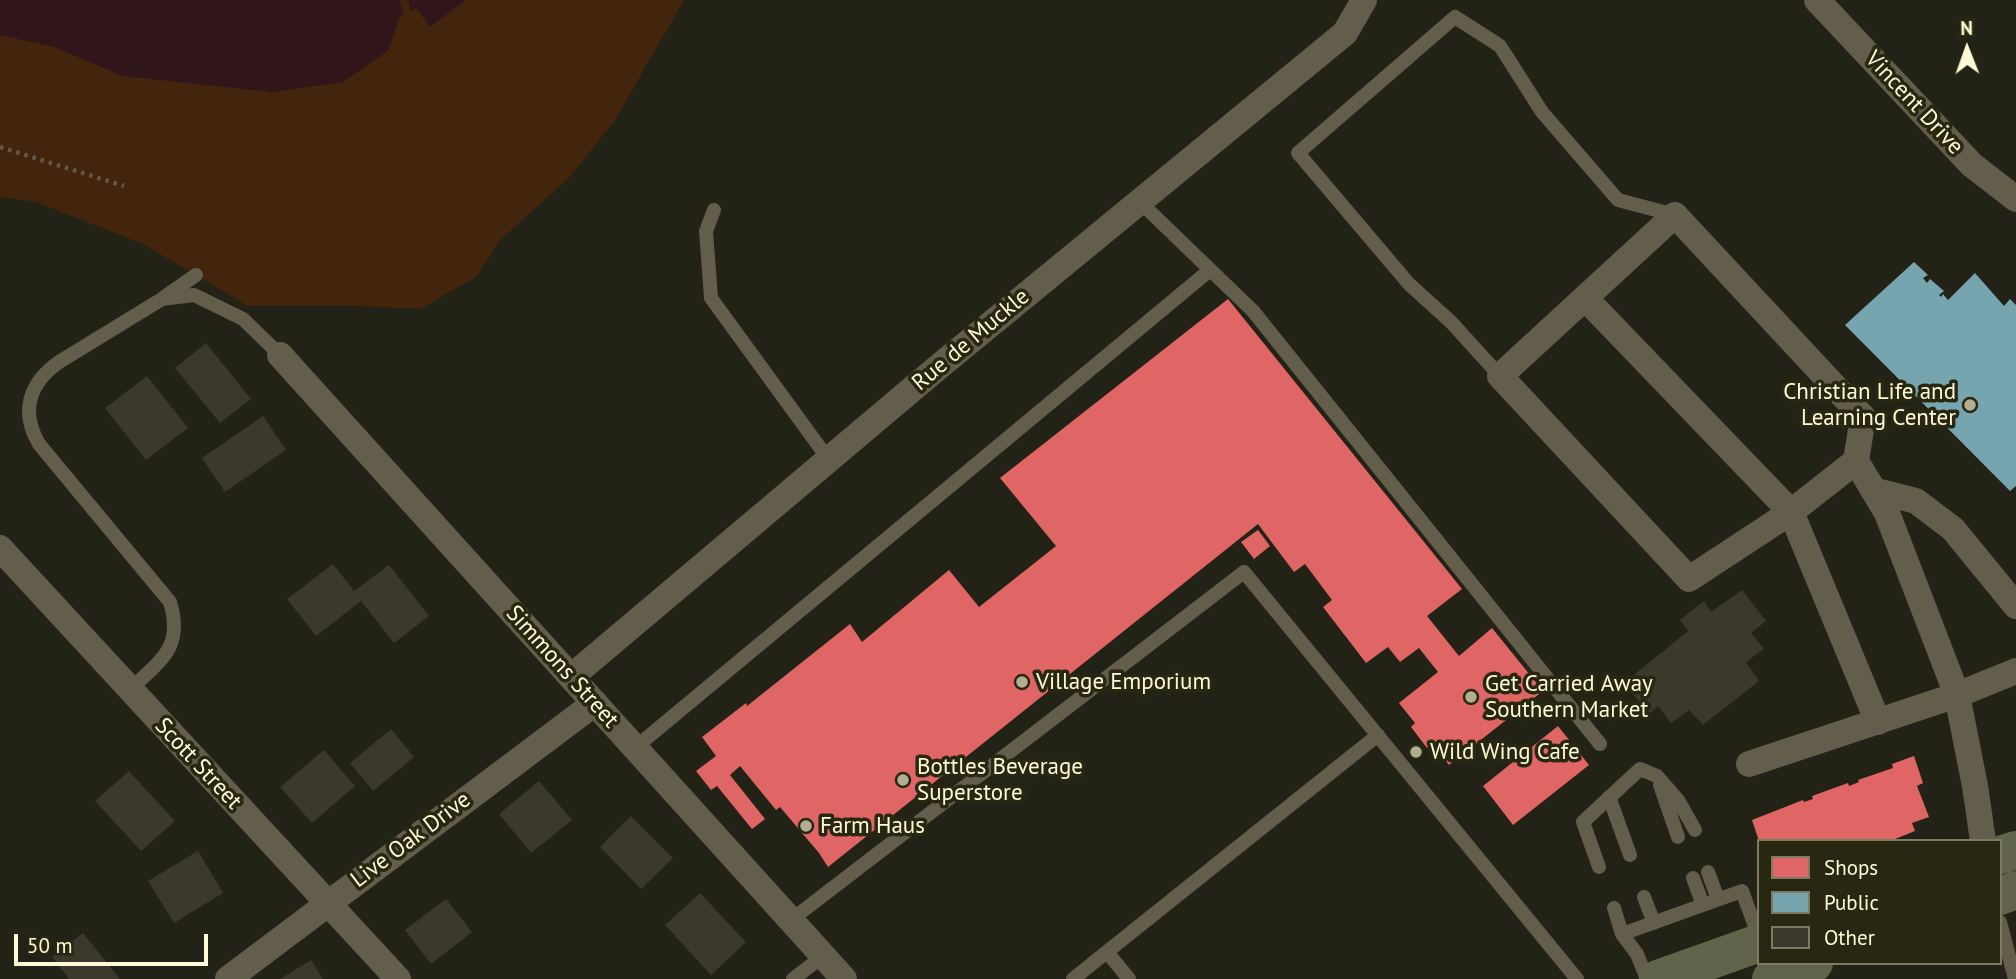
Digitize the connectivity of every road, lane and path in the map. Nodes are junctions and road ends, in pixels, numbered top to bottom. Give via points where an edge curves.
1 (1364, 0) edge
2 (1817, 0) edge
3 (0, 147) edge
4 (124, 186) dead end
5 (2016, 199) edge
6 (1139, 201) junction
7 (714, 210) dead end
8 (1675, 215) junction
9 (1210, 270) junction
10 (196, 275) dead end
11 (1585, 298) junction
12 (162, 299) junction
13 (279, 355) joint
14 (1500, 376) junction
15 (829, 460) junction
16 (1856, 461) junction
17 (1873, 489) junction
18 (1791, 512) junction
19 (0, 548) edge
20 (2013, 596) edge
21 (2016, 671) edge
22 (571, 677) junction
23 (130, 690) junction
24 (1957, 695) junction
25 (595, 703) junction
26 (1878, 722) junction
27 (1378, 735) junction
28 (1601, 744) dead end
29 (636, 747) junction
30 (1749, 764) dead end
31 (1657, 776) junction
32 (1609, 797) junction
33 (1696, 830) dead end
34 (1678, 837) dead end
35 (1983, 839) edge
36 (1630, 855) dead end
37 (1599, 867) dead end
38 (1708, 872) dead end
39 (1693, 878) dead end
40 (1644, 897) dead end
41 (1718, 899) junction
42 (327, 903) junction
43 (1703, 905) junction
44 (1614, 908) dead end
45 (791, 920) junction
46 (1654, 923) junction
47 (2002, 930) edge
48 (1622, 934) junction
49 (1757, 934) edge
50 (1757, 941) edge
51 (1107, 952) junction
52 (823, 956) junction
53 (1784, 965) edge
54 (1809, 965) edge
55 (1082, 976) edge
56 (228, 979) edge
57 (398, 979) edge
58 (793, 979) edge
59 (844, 979) edge
60 (1129, 979) edge
61 (1577, 979) edge
62 (1647, 979) edge
63 (1658, 979) edge
64 (1759, 979) edge
65 (1771, 979) edge
66 (2015, 979) edge

1 - 6 street, Rue de Muckle via 1345,33
2 - 5 street, Vincent Drive via 1972,165
3 - 4 path
6 - 9 lane
6 - 15 street, Rue de Muckle
7 - 15 lane via 706,231 711,298
8 - 11 street
8 - 14 lane via 1618,200 1542,112 1500,46 1455,16 1298,153 1409,284
8 - 16 street via 1863,417
9 - 28 lane via 1253,311
9 - 29 lane
10 - 12 lane
11 - 14 street
11 - 18 street
12 - 13 lane via 194,295 223,308 243,319
12 - 23 lane via 44,372 30,400 31,430 40,444 170,602 176,620 169,651
13 - 22 street, Simmons Street
14 - 18 street via 1689,579
15 - 22 street, Rue de Muckle
16 - 17 street
16 - 18 street
17 - 20 street via 1916,501 1952,529
17 - 24 street via 1887,513
18 - 26 street
19 - 23 street, Scott Street
21 - 24 street
22 - 25 street, Simmons Street
23 - 42 street, Scott Street
24 - 26 street
24 - 35 street
25 - 29 street, Simmons Street
25 - 42 street, Live Oak Drive
26 - 30 street
27 - 45 lane via 1244,572
27 - 51 lane
27 - 61 lane
29 - 45 street, Simmons Street
31 - 32 lane via 1640,769
31 - 33 lane
31 - 34 lane
32 - 36 lane
32 - 37 lane via 1583,822
38 - 41 lane
39 - 43 lane
40 - 46 lane
41 - 43 lane
41 - 49 lane via 1742,891
42 - 56 street, Live Oak Drive
42 - 57 street, Scott Street
43 - 46 lane
44 - 48 lane
45 - 52 street, Simmons Street
46 - 48 lane
47 - 66 lane
48 - 62 lane
50 - 63 main road
51 - 55 lane
51 - 60 lane
52 - 58 lane
52 - 59 street, Simmons Street
53 - 64 main road
54 - 65 main road

